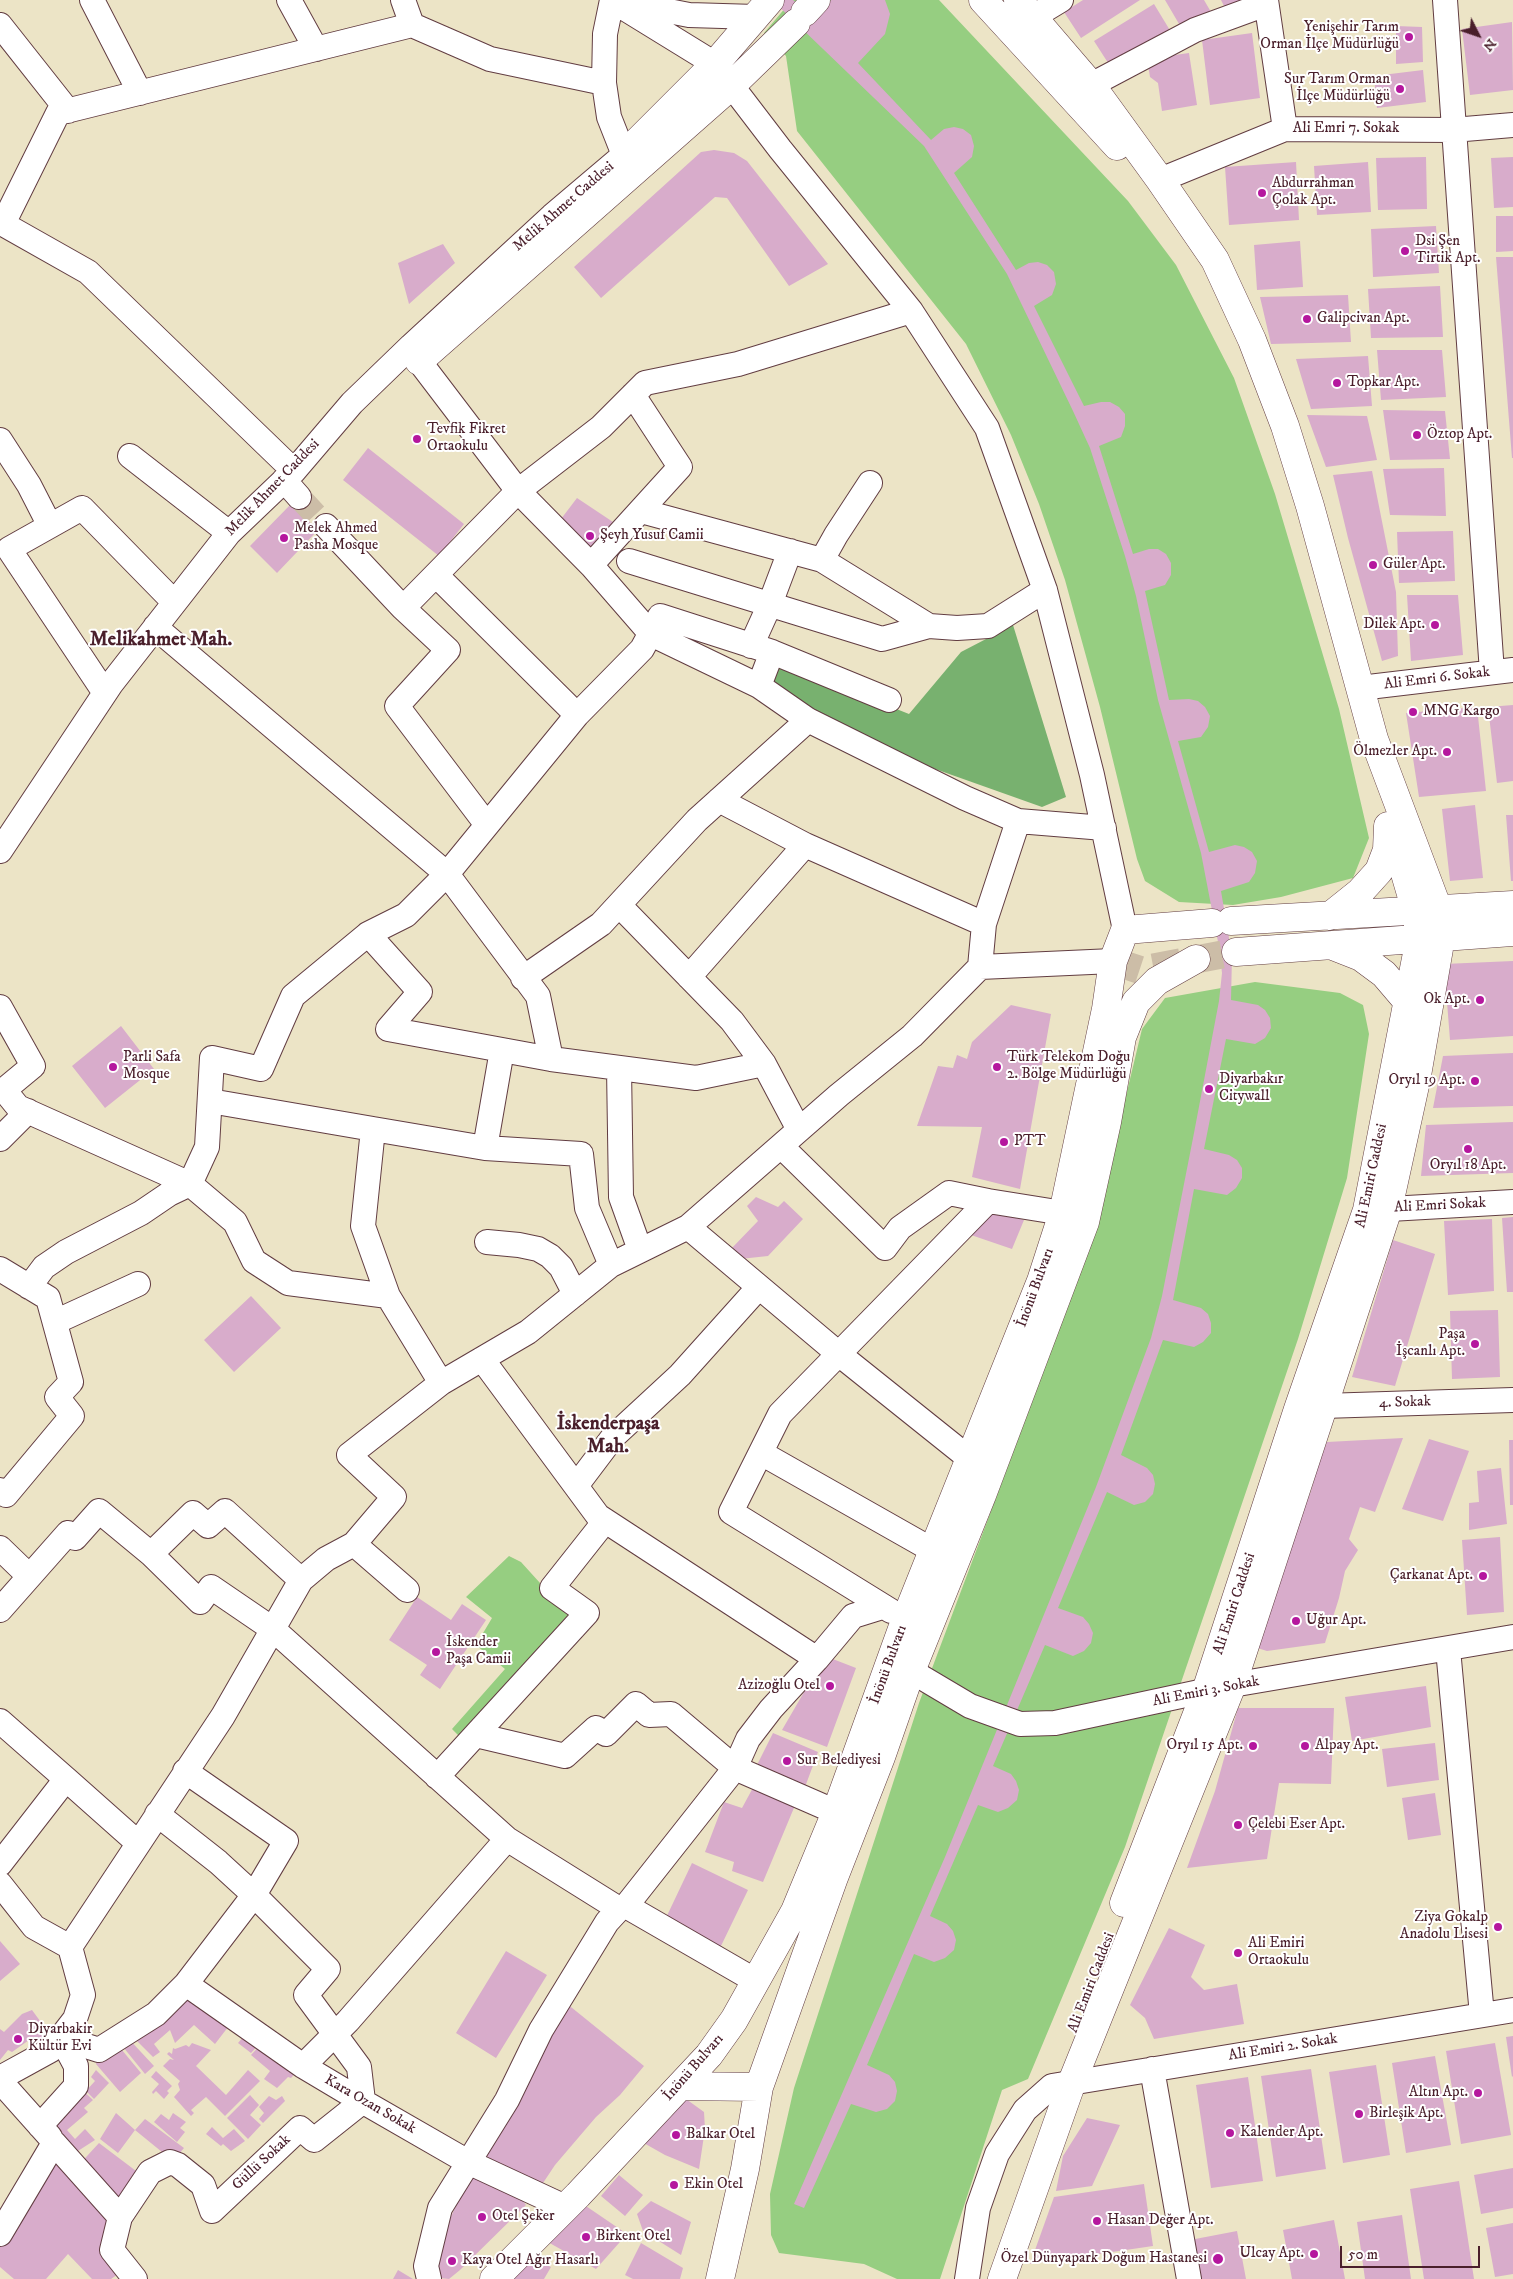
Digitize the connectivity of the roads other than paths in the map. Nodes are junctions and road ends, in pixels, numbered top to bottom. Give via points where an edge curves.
1 (92, 0) edge
2 (289, 0) edge
3 (403, 0) edge
4 (612, 0) edge
5 (983, 0) edge
6 (1061, 0) edge
7 (1446, 0) edge
8 (1266, 2) edge
9 (763, 8) edge
10 (1025, 9) edge
11 (806, 12) edge
12 (0, 25) edge
13 (412, 25) junction
14 (316, 49) junction
15 (715, 64) junction
16 (604, 83) junction
17 (732, 85) junction
18 (1090, 85) junction
19 (140, 93) junction
20 (68, 111) junction
21 (1513, 125) edge
22 (1285, 129) junction
23 (1453, 130) junction
24 (624, 155) junction
25 (1160, 180) junction
26 (2, 223) edge
27 (911, 311) junction
28 (415, 354) junction
29 (633, 395) junction
30 (0, 440) edge
31 (130, 456) dead end
32 (292, 483) junction
33 (870, 483) dead end
34 (518, 491) junction
35 (641, 510) junction
36 (50, 526) junction
37 (326, 526) tunnel mouth
38 (228, 533) junction
39 (790, 552) junction
40 (822, 560) junction
41 (629, 561) dead end
42 (591, 565) junction
43 (436, 575) junction
44 (1046, 590) junction
45 (174, 602) junction
46 (770, 604) junction
47 (403, 608) junction
48 (929, 626) junction
49 (155, 628) junction
50 (651, 634) junction
51 (762, 649) junction
52 (1502, 671) edge
53 (759, 686) junction
54 (1360, 688) junction
55 (105, 693) junction
56 (889, 700) dead end
57 (576, 715) junction
58 (808, 720) junction
59 (1374, 739) junction
60 (719, 800) junction
61 (1388, 818) junction
62 (1018, 821) junction
63 (487, 825) junction
64 (1104, 828) junction
65 (805, 845) junction
66 (0, 851) edge
67 (446, 874) junction
68 (619, 905) junction
69 (1513, 905) edge
70 (1427, 910) junction
71 (1330, 916) junction
72 (984, 924) junction
73 (1125, 930) junction
74 (1513, 932) edge
75 (368, 934) junction
76 (1430, 938) junction
77 (1330, 944) junction
78 (1236, 952) tunnel mouth
79 (1196, 959) dead end
80 (1113, 962) junction
81 (980, 967) junction
82 (689, 977) junction
83 (523, 978) junction
84 (1407, 1001) junction
85 (0, 1007) edge
86 (502, 1050) junction
87 (552, 1059) junction
88 (764, 1064) junction
89 (619, 1068) junction
90 (2, 1092) edge
91 (210, 1101) junction
92 (28, 1111) junction
93 (373, 1129) junction
94 (799, 1130) junction
95 (0, 1139) edge
96 (781, 1146) junction
97 (485, 1148) junction
98 (190, 1184) junction
99 (988, 1200) junction
100 (1513, 1202) edge
101 (1378, 1209) junction
102 (1063, 1213) junction
103 (688, 1227) junction
104 (487, 1242) dead end
105 (640, 1250) junction
106 (611, 1265) junction
107 (0, 1269) edge
108 (138, 1284) dead end
109 (29, 1287) junction
110 (759, 1287) junction
111 (575, 1294) junction
112 (388, 1296) junction
113 (55, 1322) junction
114 (840, 1355) junction
115 (482, 1359) junction
116 (441, 1383) junction
117 (1513, 1400) edge
118 (1310, 1408) junction
119 (761, 1453) junction
120 (970, 1459) junction
121 (576, 1486) junction
122 (0, 1490) edge
123 (606, 1521) junction
124 (354, 1544) junction
125 (0, 1548) edge
126 (934, 1551) junction
127 (151, 1554) junction
128 (29, 1576) junction
129 (301, 1580) junction
130 (407, 1590) dead end
131 (0, 1610) edge
132 (894, 1612) junction
133 (274, 1630) junction
134 (1513, 1637) edge
135 (1448, 1649) junction
136 (817, 1659) junction
137 (911, 1671) junction
138 (1219, 1688) junction
139 (0, 1721) edge
140 (476, 1735) junction
141 (735, 1768) junction
142 (185, 1771) junction
143 (437, 1777) junction
144 (66, 1779) junction
145 (836, 1812) junction
146 (157, 1814) junction
147 (507, 1840) junction
148 (138, 1843) junction
149 (0, 1864) edge
150 (0, 1884) edge
151 (254, 1895) junction
152 (623, 1908) junction
153 (70, 1946) junction
154 (756, 1982) junction
155 (186, 1984) junction
156 (1513, 2010) edge
157 (1482, 2015) junction
158 (334, 2035) junction
159 (61, 2038) junction
160 (303, 2066) junction
161 (1152, 2069) junction
162 (0, 2079) edge
163 (1062, 2084) junction
164 (680, 2086) junction
165 (758, 2087) junction
166 (363, 2101) junction
167 (54, 2143) junction
168 (468, 2162) junction
169 (565, 2207) junction
170 (120, 2217) junction
171 (0, 2234) edge
172 (135, 2279) edge
173 (429, 2279) edge
174 (494, 2279) edge
175 (720, 2279) edge
176 (968, 2279) edge
177 (984, 2279) edge
178 (1002, 2279) edge
179 (1189, 2279) edge

1 - 19 street
2 - 14 street
3 - 13 street
4 - 9 street via 689,15
4 - 15 street
4 - 16 street via 605,34
5 - 25 main road via 1116,145
6 - 10 street
7 - 23 street
8 - 18 street via 1195,30
8 - 22 street
9 - 15 main road
10 - 18 main road
11 - 17 main road
12 - 20 street
13 - 14 street
13 - 16 street via 490,59
14 - 19 street
15 - 17 street
15 - 24 main road
16 - 24 street via 609,117
17 - 27 street
17 - 28 main road
18 - 25 main road
19 - 20 street
20 - 26 street via 58,114
21 - 23 street, Ali Emri 7. Sokak
22 - 23 street, Ali Emri 7. Sokak
22 - 25 street, Ali Emri 7. Sokak
23 - 52 street
24 - 28 street, Melik Ahmet Caddesi via 552,216
25 - 54 main road via 1214,260 1252,340 1285,426 1310,506
26 - 32 street via 88,272
27 - 29 street via 738,364 645,383
27 - 44 street via 987,428
28 - 32 street, Melik Ahmet Caddesi via 352,403
28 - 34 street
29 - 34 street via 601,427
29 - 35 street via 680,467
30 - 36 street via 30,485
31 - 38 street
32 - 38 street, Melik Ahmet Caddesi
33 - 40 street
34 - 42 street
34 - 43 street
35 - 39 street
35 - 42 street
36 - 45 street via 82,508
36 - 55 street via 9,549
37 - 47 street
38 - 45 street, Melik Ahmet Caddesi
39 - 40 street
39 - 46 street
40 - 48 street
41 - 46 street
42 - 50 street
43 - 47 street
43 - 57 street
44 - 48 street via 988,626
44 - 64 street
45 - 49 street, Melik Ahmet Caddesi
46 - 48 street via 882,639
46 - 51 street
47 - 63 street via 448,650 397,706
49 - 55 street, Melik Ahmet Caddesi
49 - 67 street
50 - 51 street via 660,616
50 - 53 street
50 - 57 street via 642,649
51 - 53 street
51 - 56 street
52 - 54 street, Ali Emri 6. Sokak
53 - 58 street
54 - 59 main road
55 - 66 street, Melik Ahmet Caddesi
57 - 63 street
58 - 60 street
58 - 62 street
59 - 61 main road via 1372,766
59 - 70 main road
60 - 65 street
60 - 68 street
61 - 70 main road
61 - 71 main road via 1386,850 1379,871 1360,892
62 - 64 street
62 - 72 street
63 - 67 street
64 - 73 street
65 - 72 street
65 - 82 street
67 - 75 street via 406,914
67 - 83 street
68 - 82 street
68 - 83 street via 601,924
69 - 70 main road
70 - 71 main road
70 - 76 main road, Ali Emiri Caddesi
71 - 73 main road
72 - 81 street
73 - 80 main road, İnönü Bulvarı
74 - 76 main road
75 - 86 street via 420,992 388,1029
75 - 91 street via 292,996 261,1068 212,1058
76 - 77 main road
76 - 84 main road, Ali Emiri Caddesi
76 - 101 main road via 1416,1081
77 - 78 main road
77 - 84 main road via 1361,958 1384,974
79 - 137 main road via 1157,981 1136,1002 1126,1028 1084,1222 982,1495
80 - 81 street
80 - 102 main road, İnönü Bulvarı
81 - 94 street via 912,1036
82 - 88 street via 732,1021
83 - 87 street via 538,996
84 - 101 main road, Ali Emiri Caddesi
85 - 90 street via 33,1066
86 - 87 street
86 - 97 street
87 - 89 street
88 - 89 street via 696,1078
88 - 94 street
89 - 105 street via 621,1197
90 - 92 street via 18,1107
91 - 93 street
91 - 98 street via 207,1147
92 - 95 street
92 - 98 street
93 - 97 street
93 - 112 street via 363,1226
94 - 96 street
96 - 99 street via 885,1248 900,1228 949,1193
96 - 103 street
97 - 106 street via 581,1154 587,1208
98 - 109 street via 44,1266
98 - 112 street via 235,1222 254,1261 288,1284
99 - 102 street
99 - 114 street
100 - 101 street, Ali Emri Sokak
101 - 118 main road, Ali Emiri Caddesi
102 - 120 main road, İnönü Bulvarı via 1041,1281
103 - 105 street
103 - 110 street
104 - 111 street via 520,1245 550,1256 561,1267
105 - 106 street
106 - 111 street
107 - 109 street
108 - 113 street
109 - 113 street via 48,1298
110 - 114 street
110 - 121 street via 680,1376 613,1437
111 - 115 street via 528,1332
112 - 116 street
113 - 122 street via 71,1382 57,1397 72,1416 6,1495
114 - 119 street via 780,1414
114 - 120 street
115 - 116 street
115 - 121 street
116 - 124 street via 349,1455 394,1497
117 - 118 street, 4. Sokak
118 - 138 main road, Ali Emiri Caddesi
119 - 126 street
119 - 132 street via 730,1512
120 - 126 main road, İnönü Bulvarı
121 - 123 street via 598,1516
123 - 136 street
123 - 140 street via 552,1588 587,1613
124 - 129 street via 326,1559
124 - 130 street
125 - 128 street
126 - 132 main road, İnönü Bulvarı
127 - 128 street via 100,1511 75,1538 68,1533
127 - 129 street via 193,1513 208,1526 225,1511
127 - 133 street via 200,1602 211,1586
128 - 131 street
129 - 133 street
132 - 136 street via 853,1616
132 - 145 main road, İnönü Bulvarı
133 - 142 street via 223,1716
133 - 143 street
134 - 135 street, Ali Emiri 3. Sokak
135 - 138 street, Ali Emiri 3. Sokak
135 - 157 street
136 - 141 street via 765,1716 748,1739
137 - 138 street, Ali Emiri 3. Sokak via 970,1706 1020,1724 1055,1723
137 - 165 main road
138 - 163 main road, Ali Emiri Caddesi
139 - 144 street
140 - 141 street via 565,1756 596,1728 606,1734 636,1704 649,1715 671,1714
140 - 143 street
141 - 145 street
141 - 152 street
142 - 146 street
142 - 151 street via 286,1841
143 - 147 street
144 - 148 street
144 - 149 street
145 - 154 main road, İnönü Bulvarı via 794,1911
146 - 148 street
146 - 151 street
147 - 152 street
147 - 158 street
148 - 153 street
150 - 153 street via 34,1927
151 - 155 street
151 - 158 street via 328,1968 306,1995
152 - 154 street
152 - 168 street via 607,1922 540,2030 507,2100
153 - 159 street via 83,1995 75,2020
154 - 164 main road, İnönü Bulvarı via 709,2055
155 - 159 street via 156,2014 100,2050
155 - 160 street, Kara Ozan Sokak
156 - 157 street, Ali Emiri 2. Sokak
157 - 161 street, Ali Emiri 2. Sokak
158 - 160 street
158 - 166 street via 359,2067
159 - 162 street via 51,2050
159 - 167 street via 76,2066 76,2086
160 - 166 street, Kara Ozan Sokak
161 - 163 street, Ali Emiri 2. Sokak
161 - 179 street
162 - 167 street
163 - 176 street via 1024,2110 997,2154 978,2208
163 - 177 main road, Ali Emiri Caddesi
163 - 178 main road
164 - 165 main road
164 - 169 main road, İnönü Bulvarı
165 - 175 main road via 745,2169
166 - 168 street, Kara Ozan Sokak
166 - 170 street, Güllü Sokak via 314,2140 300,2128 212,2211 203,2185 170,2162 150,2172
167 - 170 street
167 - 171 street
168 - 169 street, Kara Ozan Sokak
168 - 173 street via 440,2208 426,2266
169 - 174 main road, İnönü Bulvarı
170 - 172 street via 112,2250

